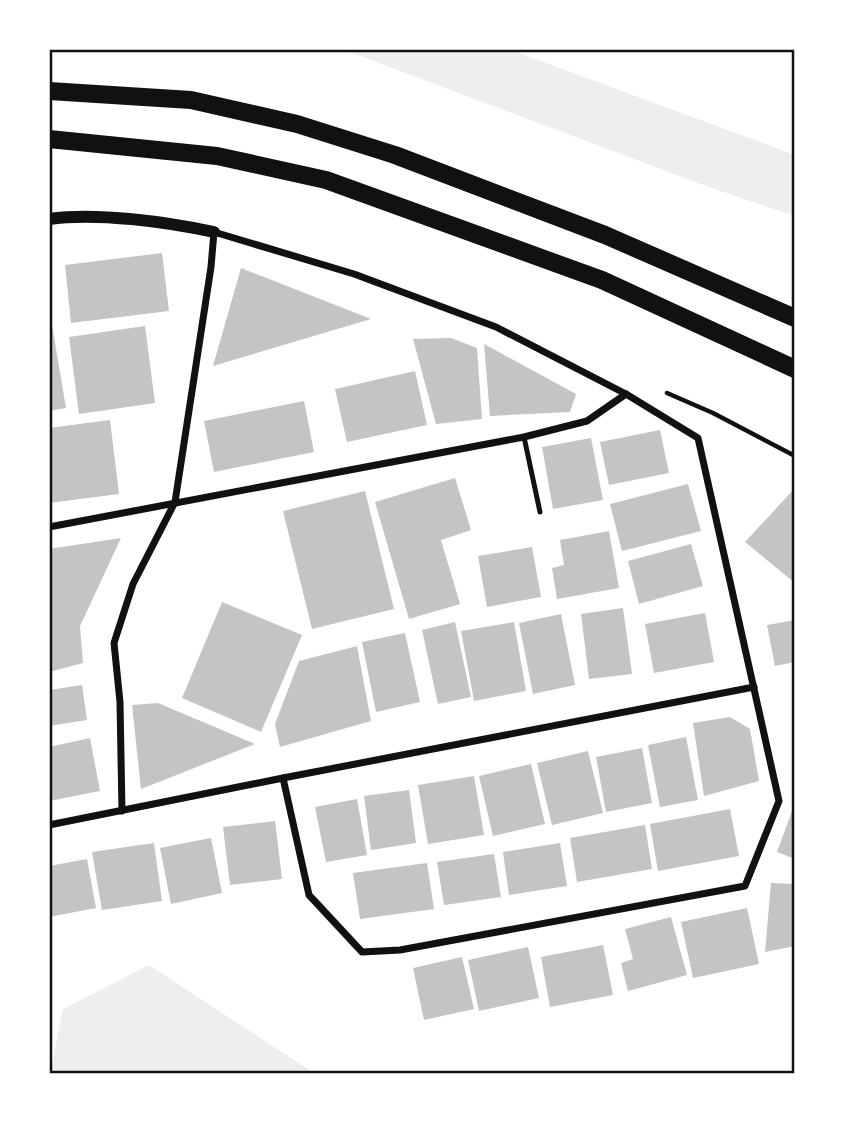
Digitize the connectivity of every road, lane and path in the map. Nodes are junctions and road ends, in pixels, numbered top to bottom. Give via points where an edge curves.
1 (49, 92) edge
2 (49, 139) edge
3 (49, 219) edge
4 (214, 232) junction
5 (795, 317) edge
6 (795, 369) edge
7 (626, 394) junction
8 (524, 437) junction
9 (175, 502) junction
10 (540, 512) dead end
11 (49, 527) edge
12 (754, 687) junction
13 (283, 778) junction
14 (122, 811) junction
15 (49, 825) edge

1 - 5 main road via 191,100 296,124 395,155 605,234
2 - 6 main road via 217,156 326,180 601,280
3 - 4 street via 73,215
4 - 7 street via 354,274 496,327
4 - 9 street
7 - 8 street via 587,421
7 - 12 street via 698,438
8 - 9 street
8 - 10 lane
9 - 11 street
9 - 14 street via 133,584 114,643
12 - 13 street
12 - 13 street via 779,801 746,886 400,950 362,952 309,895
13 - 14 street
14 - 15 street

